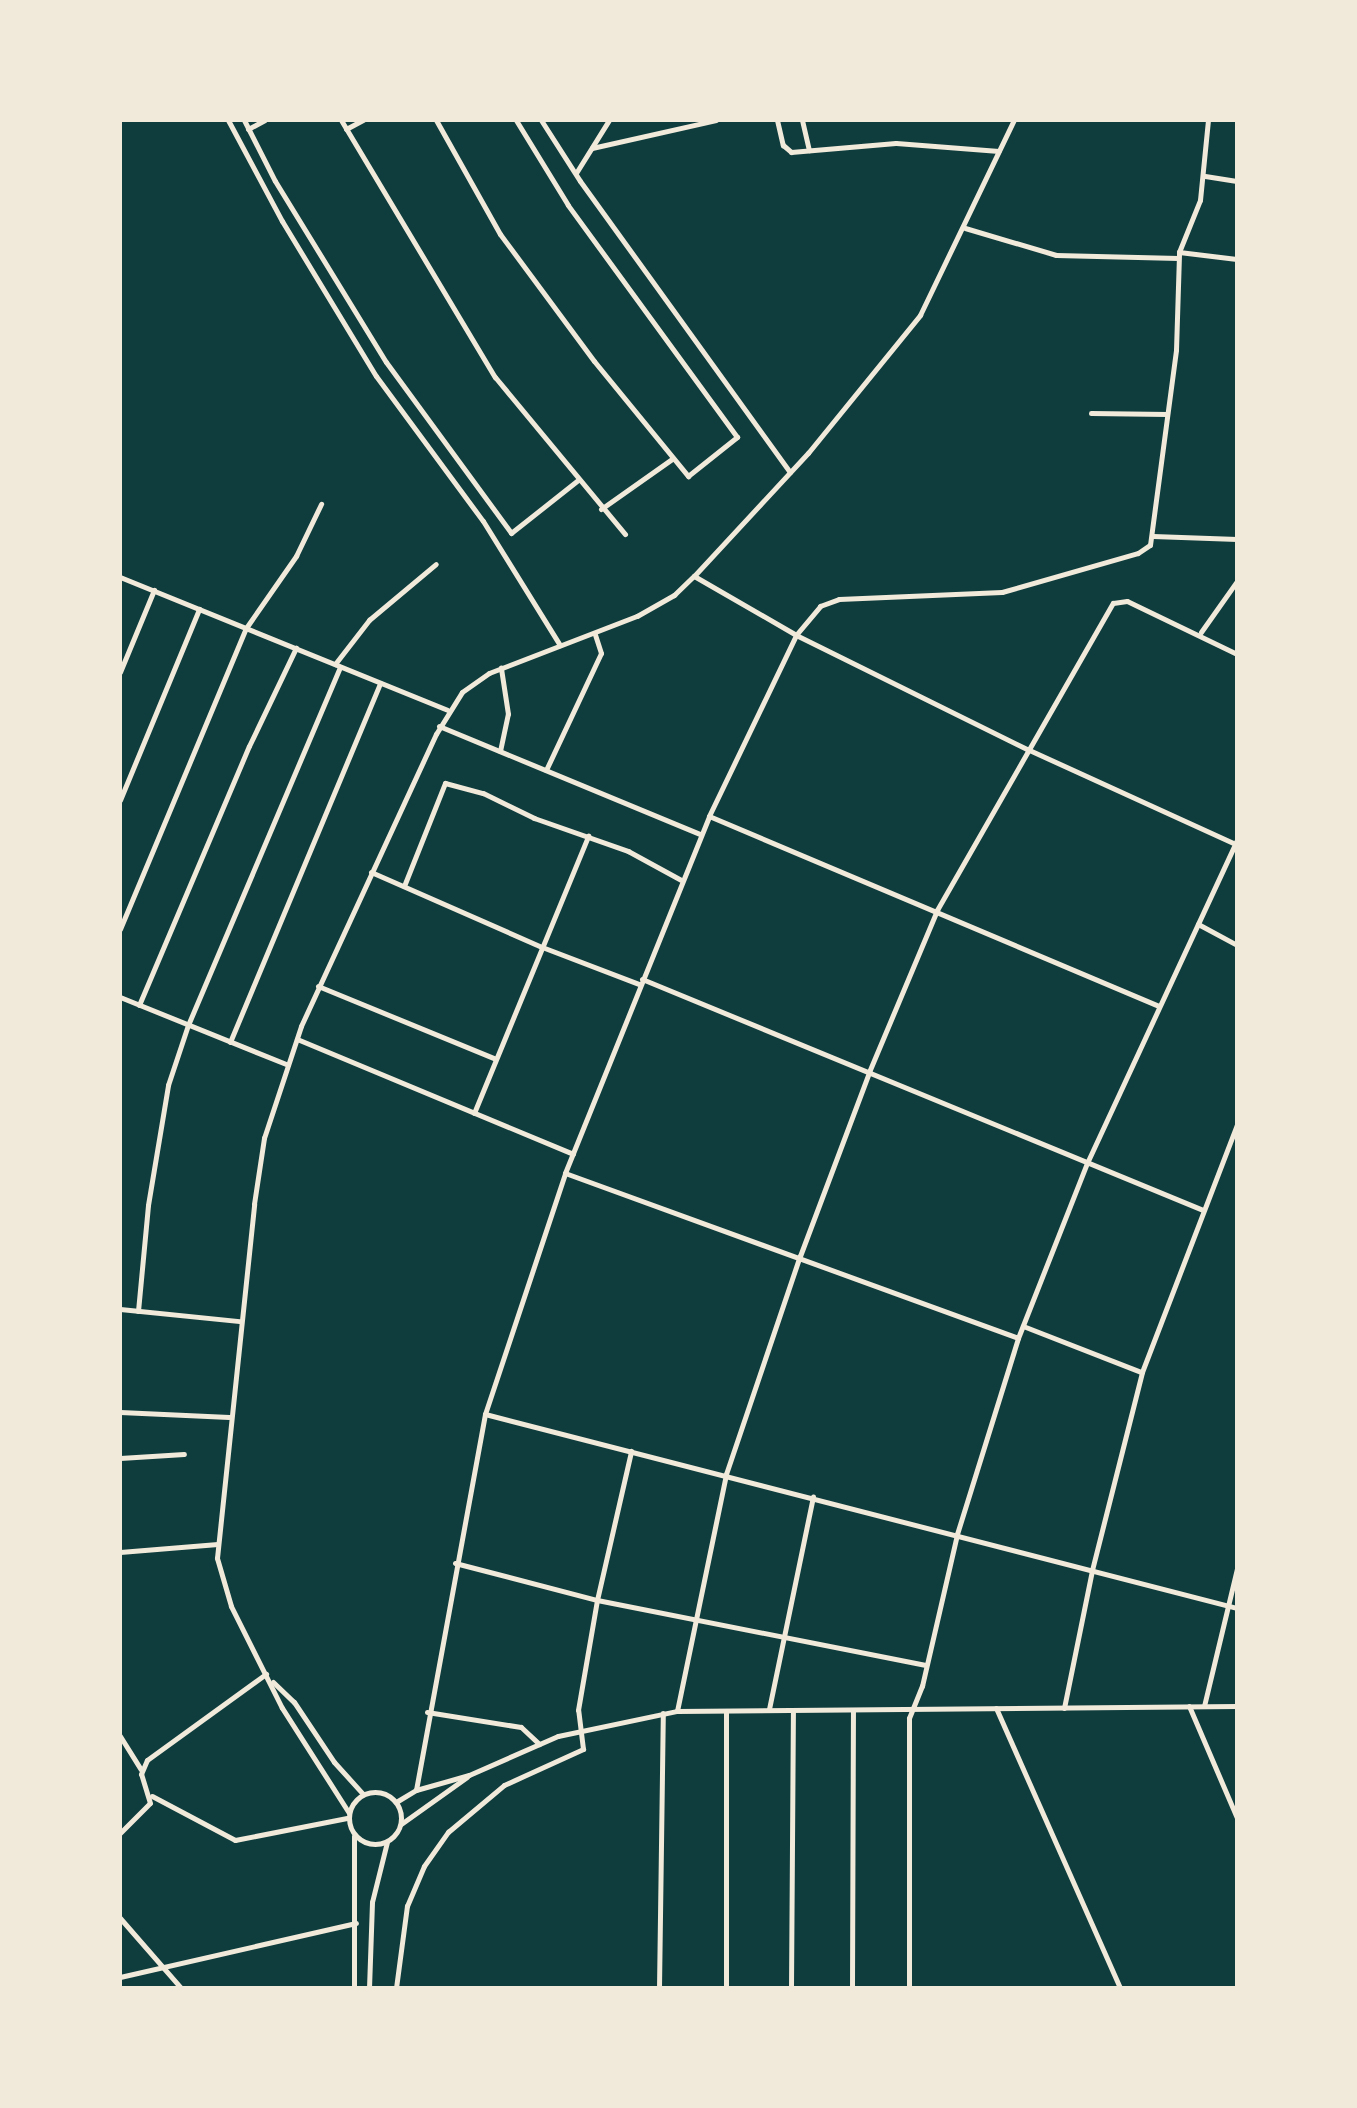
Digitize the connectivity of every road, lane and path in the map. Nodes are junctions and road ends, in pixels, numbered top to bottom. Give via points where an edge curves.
1 (228, 120) edge
2 (244, 120) edge
3 (264, 120) edge
4 (341, 120) edge
5 (363, 120) edge
6 (436, 120) edge
7 (516, 120) edge
8 (542, 120) edge
9 (609, 120) edge
10 (716, 120) edge
11 (777, 120) edge
12 (802, 120) edge
13 (1014, 120) edge
14 (1208, 120) edge
15 (248, 128) junction
16 (346, 129) junction
17 (592, 148) junction
18 (809, 150) junction
19 (999, 152) junction
20 (576, 174) junction
21 (1204, 176) junction
22 (1237, 181) edge
23 (965, 228) junction
24 (1178, 256) junction
25 (1237, 259) edge
26 (1090, 413) dead end
27 (1167, 414) junction
28 (672, 459) junction
29 (790, 472) junction
30 (578, 480) junction
31 (321, 504) dead end
32 (601, 509) junction
33 (624, 534) dead end
34 (1153, 536) junction
35 (1237, 539) edge
36 (436, 564) dead end
37 (120, 576) edge
38 (694, 576) junction
39 (1237, 581) edge
40 (154, 590) junction
41 (199, 609) junction
42 (246, 628) junction
43 (1200, 632) junction
44 (595, 634) junction
45 (796, 635) junction
46 (560, 646) junction
47 (296, 648) junction
48 (1237, 654) edge
49 (338, 666) junction
50 (501, 668) junction
51 (120, 672) edge
52 (380, 683) junction
53 (447, 710) junction
54 (440, 726) junction
55 (1026, 749) junction
56 (500, 752) junction
57 (546, 770) junction
58 (120, 800) edge
59 (708, 816) junction
60 (700, 834) junction
61 (588, 836) junction
62 (1236, 842) edge
63 (371, 872) junction
64 (680, 880) junction
65 (404, 886) junction
66 (936, 910) junction
67 (1198, 924) junction
68 (120, 929) edge
69 (1237, 945) edge
70 (542, 947) junction
71 (640, 981) junction
72 (318, 986) junction
73 (120, 997) edge
74 (139, 1005) junction
75 (1158, 1006) junction
76 (188, 1024) junction
77 (297, 1039) junction
78 (230, 1042) junction
79 (496, 1059) junction
80 (288, 1065) junction
81 (869, 1072) junction
82 (474, 1113) junction
83 (1237, 1124) edge
84 (573, 1154) junction
85 (1087, 1163) junction
86 (566, 1172) junction
87 (1203, 1210) junction
88 (800, 1256) junction
89 (120, 1309) edge
90 (138, 1311) junction
91 (239, 1320) junction
92 (1023, 1326) junction
93 (1018, 1338) junction
94 (1142, 1372) junction
95 (120, 1412) edge
96 (486, 1414) junction
97 (229, 1417) junction
98 (631, 1451) junction
99 (184, 1454) dead end
100 (120, 1458) edge
101 (726, 1474) junction
102 (812, 1497) junction
103 (957, 1534) junction
104 (218, 1544) junction
105 (120, 1552) edge
106 (454, 1564) junction
107 (1237, 1569) edge
108 (1092, 1570) junction
109 (596, 1600) junction
110 (1227, 1606) junction
111 (1237, 1608) edge
112 (694, 1620) junction
113 (784, 1636) junction
114 (926, 1665) junction
115 (269, 1676) junction
116 (1189, 1706) junction
117 (1204, 1706) junction
118 (1237, 1706) edge
119 (912, 1708) junction
120 (996, 1708) junction
121 (1064, 1708) junction
122 (726, 1710) junction
123 (769, 1710) junction
124 (853, 1710) junction
125 (677, 1711) junction
126 (793, 1711) junction
127 (427, 1712) junction
128 (663, 1713) junction
129 (581, 1729) junction
130 (120, 1736) edge
131 (539, 1744) junction
132 (141, 1770) junction
133 (470, 1775) junction
134 (416, 1790) junction
135 (150, 1794) junction
136 (364, 1794) junction
137 (396, 1802) junction
138 (348, 1815) junction
139 (1237, 1818) edge
140 (401, 1824) junction
141 (120, 1833) edge
142 (354, 1835) junction
143 (386, 1842) junction
144 (120, 1918) edge
145 (356, 1923) junction
146 (168, 1969) junction
147 (120, 1977) edge
148 (181, 1988) edge
149 (354, 1988) edge
150 (369, 1988) edge
151 (396, 1988) edge
152 (659, 1988) edge
153 (726, 1988) edge
154 (791, 1988) edge
155 (852, 1988) edge
156 (909, 1988) edge
157 (1120, 1988) edge

1 - 46 street via 376,376 483,521
2 - 15 street
3 - 15 street
4 - 16 street
5 - 16 street
6 - 28 street via 500,234
7 - 28 street via 568,205 737,437 688,476
8 - 20 street
9 - 17 street
10 - 17 street
11 - 18 street via 786,149
12 - 18 street
13 - 19 street
14 - 21 street
15 - 30 street via 386,362 511,532
16 - 30 street via 495,377
17 - 20 street
18 - 19 street via 896,143
19 - 23 street
20 - 29 street
21 - 22 street
21 - 24 street
23 - 24 street via 1056,255
23 - 29 street via 920,315 882,368
24 - 25 street
24 - 27 street
26 - 27 street
27 - 34 street
28 - 32 street
29 - 38 street
30 - 32 street
31 - 42 street via 296,556
32 - 33 street
34 - 35 street
34 - 45 street via 1138,552 1002,592 839,599 809,614
36 - 49 street via 370,620
37 - 40 street
38 - 44 street via 674,595
38 - 45 street
39 - 43 street
40 - 41 street
40 - 51 street
41 - 42 street
41 - 58 street
42 - 47 street
42 - 68 street
43 - 48 street
43 - 55 street via 1128,601 1113,603
44 - 46 street
44 - 57 street via 601,653
45 - 55 street
45 - 59 street
46 - 50 street
47 - 49 street
47 - 74 street
49 - 52 street
49 - 76 street
50 - 53 street
50 - 56 street via 508,714
52 - 53 street
52 - 78 street
53 - 54 street
54 - 56 street
54 - 63 street
55 - 62 street
55 - 66 street
56 - 57 street
57 - 60 street
59 - 60 street
59 - 66 street
60 - 64 street
61 - 64 street
61 - 65 street via 445,784
61 - 70 street
62 - 67 street
63 - 65 street
63 - 72 street
64 - 71 street
65 - 70 street
66 - 75 street
66 - 81 street
67 - 69 street
67 - 75 street
70 - 71 street
70 - 79 street
71 - 81 street
71 - 84 street
72 - 77 street
72 - 79 street
73 - 74 street
74 - 76 street
75 - 85 street
76 - 78 street
76 - 90 street via 158,1136
77 - 80 street
77 - 82 street
78 - 80 street
79 - 82 street
80 - 91 street via 264,1138
81 - 85 street
81 - 88 street
82 - 84 street
83 - 87 street
84 - 86 street
85 - 87 street
85 - 92 street
86 - 88 street
86 - 96 street
87 - 94 street
88 - 93 street
88 - 101 street
89 - 90 street
90 - 91 street
91 - 97 street
92 - 93 street
92 - 94 street
93 - 103 street
94 - 108 street
95 - 97 street
96 - 98 street
96 - 106 street
97 - 104 street
98 - 101 street
98 - 109 street
99 - 100 street
101 - 102 street
101 - 112 street
102 - 103 street
102 - 113 street
103 - 108 street
103 - 114 street
104 - 105 street
104 - 115 street via 231,1606
106 - 109 street
106 - 127 street
107 - 110 street
108 - 110 street
108 - 121 street
109 - 112 street
109 - 129 street via 578,1710
110 - 111 street
110 - 117 street
112 - 113 street
112 - 125 street
113 - 114 street
113 - 123 street
114 - 119 street
115 - 132 street via 146,1760
115 - 136 street
115 - 138 street
116 - 117 street
116 - 121 street
116 - 139 street
117 - 118 street
119 - 120 street
119 - 124 street
119 - 156 street
120 - 121 street
120 - 157 street
122 - 123 street
122 - 125 street
122 - 153 street
123 - 126 street
124 - 126 street
124 - 155 street
125 - 128 street
126 - 154 street
127 - 131 street via 521,1728
127 - 134 street
128 - 129 street
128 - 152 street
129 - 131 street
129 - 151 street via 580,1752 504,1784 448,1832 407,1906
130 - 132 street
131 - 133 street
132 - 135 street
133 - 134 street
133 - 140 street
134 - 137 street
135 - 138 street via 235,1840
135 - 141 street via 147,1809
136 - 137 street
136 - 138 street
137 - 140 street
138 - 142 street
140 - 143 street
142 - 143 street
142 - 145 street
143 - 150 street via 372,1902
144 - 146 street
145 - 146 street
145 - 149 street
146 - 147 street
146 - 148 street

